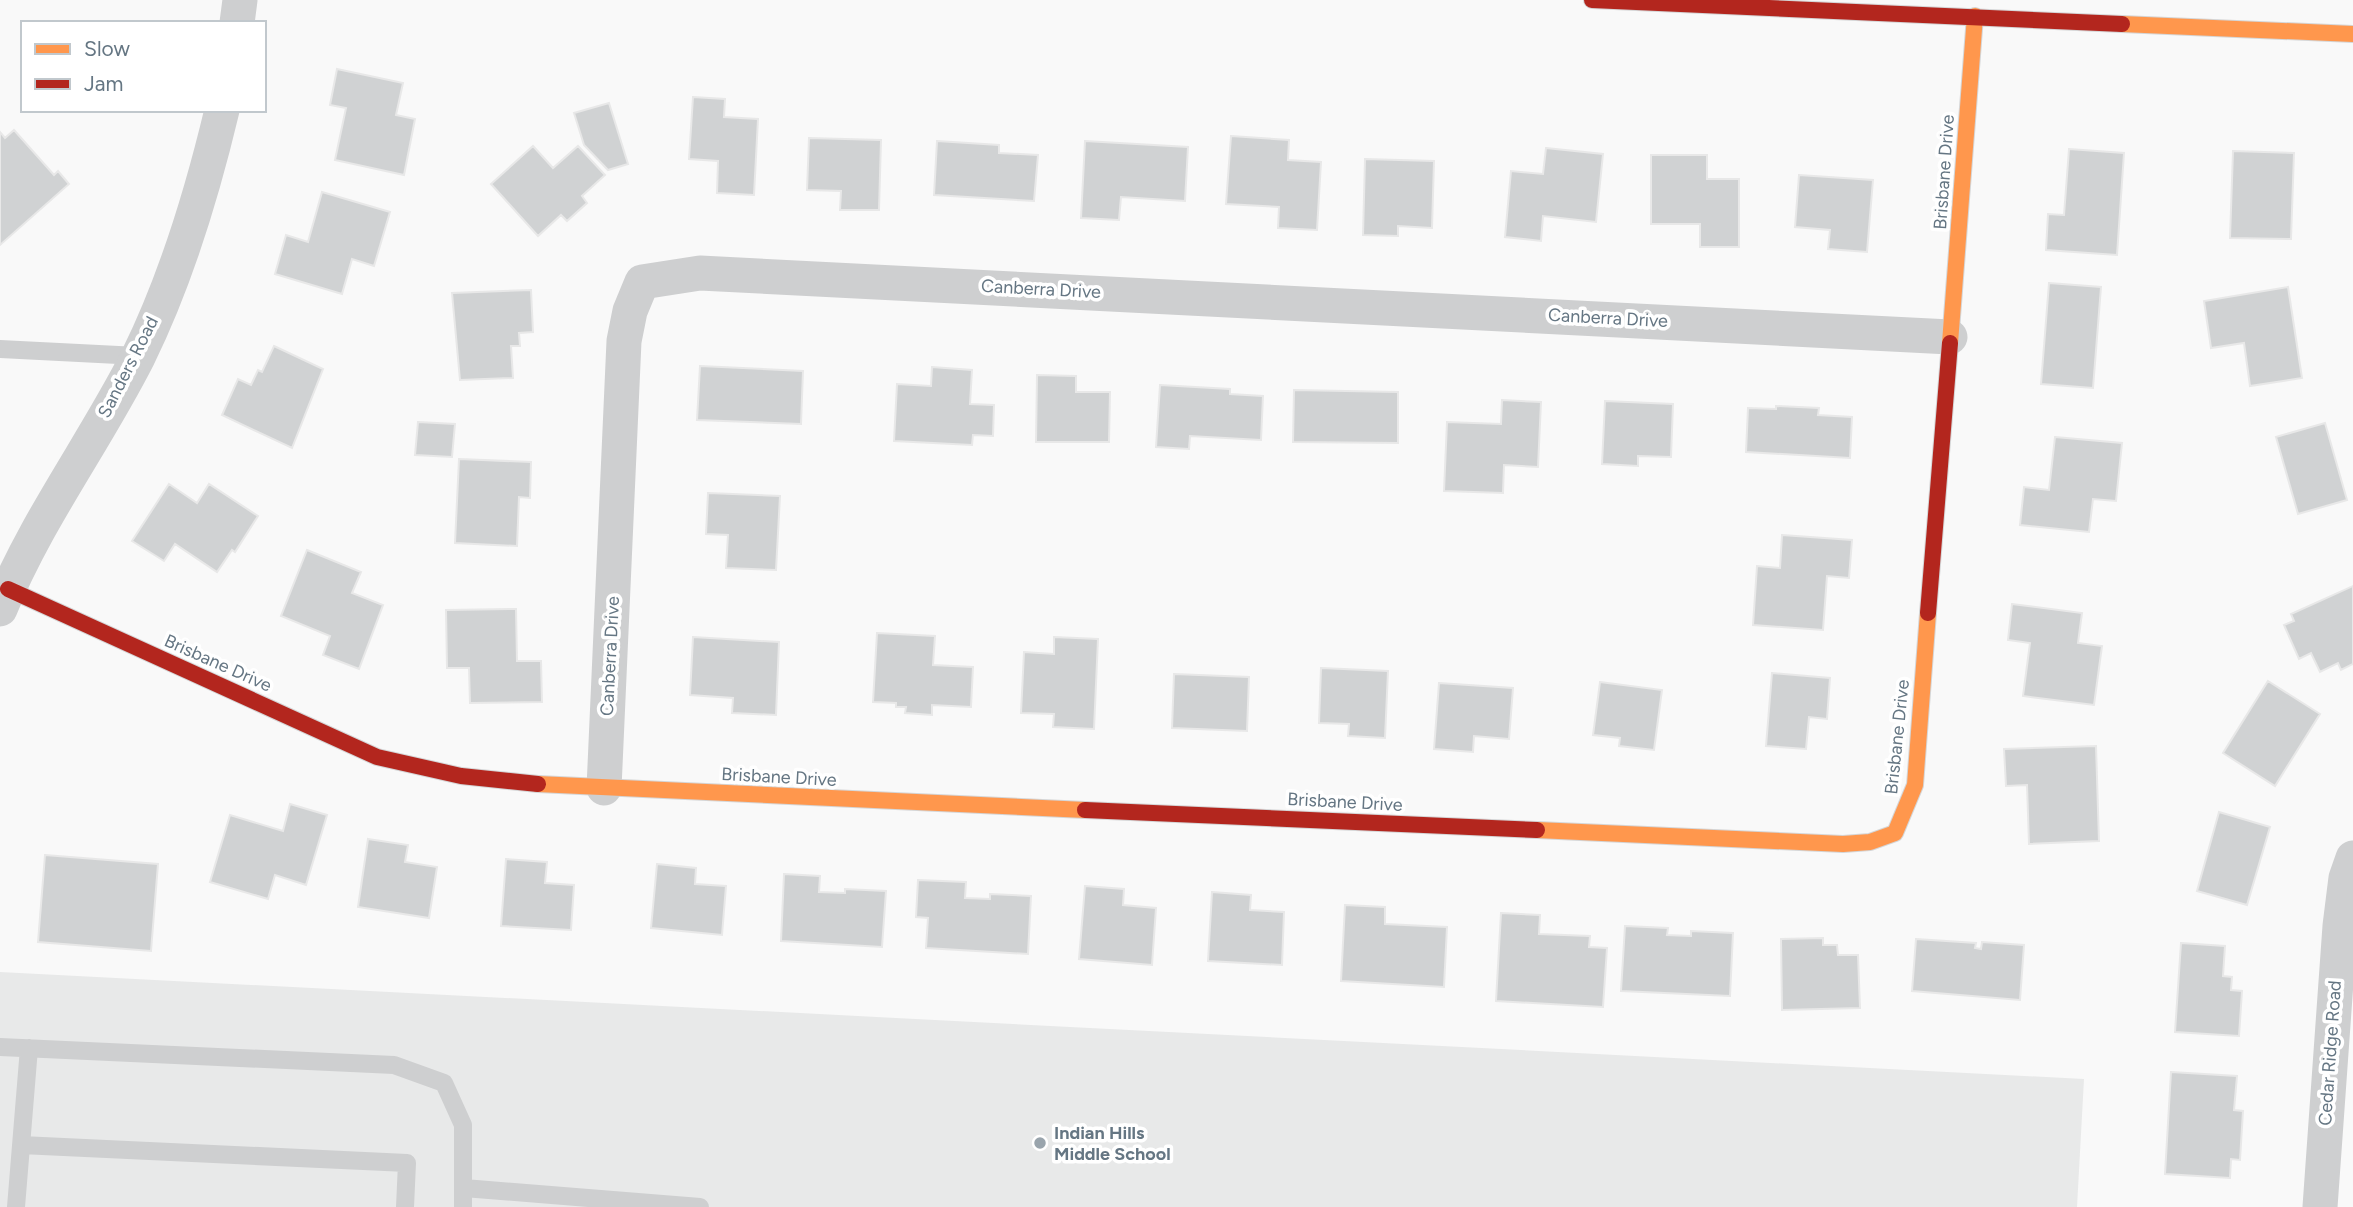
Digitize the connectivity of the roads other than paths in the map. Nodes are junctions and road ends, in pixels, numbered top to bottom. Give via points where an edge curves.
1 (240, 0) edge
2 (1592, 0) edge
3 (1975, 16) junction
4 (237, 21) edge
5 (2353, 34) edge
6 (222, 112) edge
7 (1950, 337) junction
8 (0, 349) edge
9 (138, 356) junction
10 (4, 599) edge
11 (604, 788) junction
12 (2353, 858) edge
13 (0, 1047) edge
14 (29, 1048) junction
15 (21, 1145) junction
16 (464, 1188) junction
17 (16, 1207) edge
18 (405, 1207) edge
19 (463, 1207) edge
20 (700, 1207) edge
21 (2320, 1207) edge

1 - 4 street
2 - 3 street
3 - 5 street
3 - 7 street, Brisbane Drive
6 - 9 street, Sanders Road via 177,262
7 - 11 street, Brisbane Drive via 1914,785 1895,833 1870,842
7 - 11 street, Canberra Drive via 699,272 642,282 624,341
8 - 9 lane
9 - 10 street, Sanders Road
10 - 11 street, Brisbane Drive via 377,757 458,777
12 - 21 street, Cedar Ridge Road via 2340,926
13 - 14 lane
14 - 15 lane
14 - 16 lane via 394,1065 444,1083 463,1125
15 - 17 lane
15 - 18 lane via 407,1163
16 - 19 lane
16 - 20 lane

